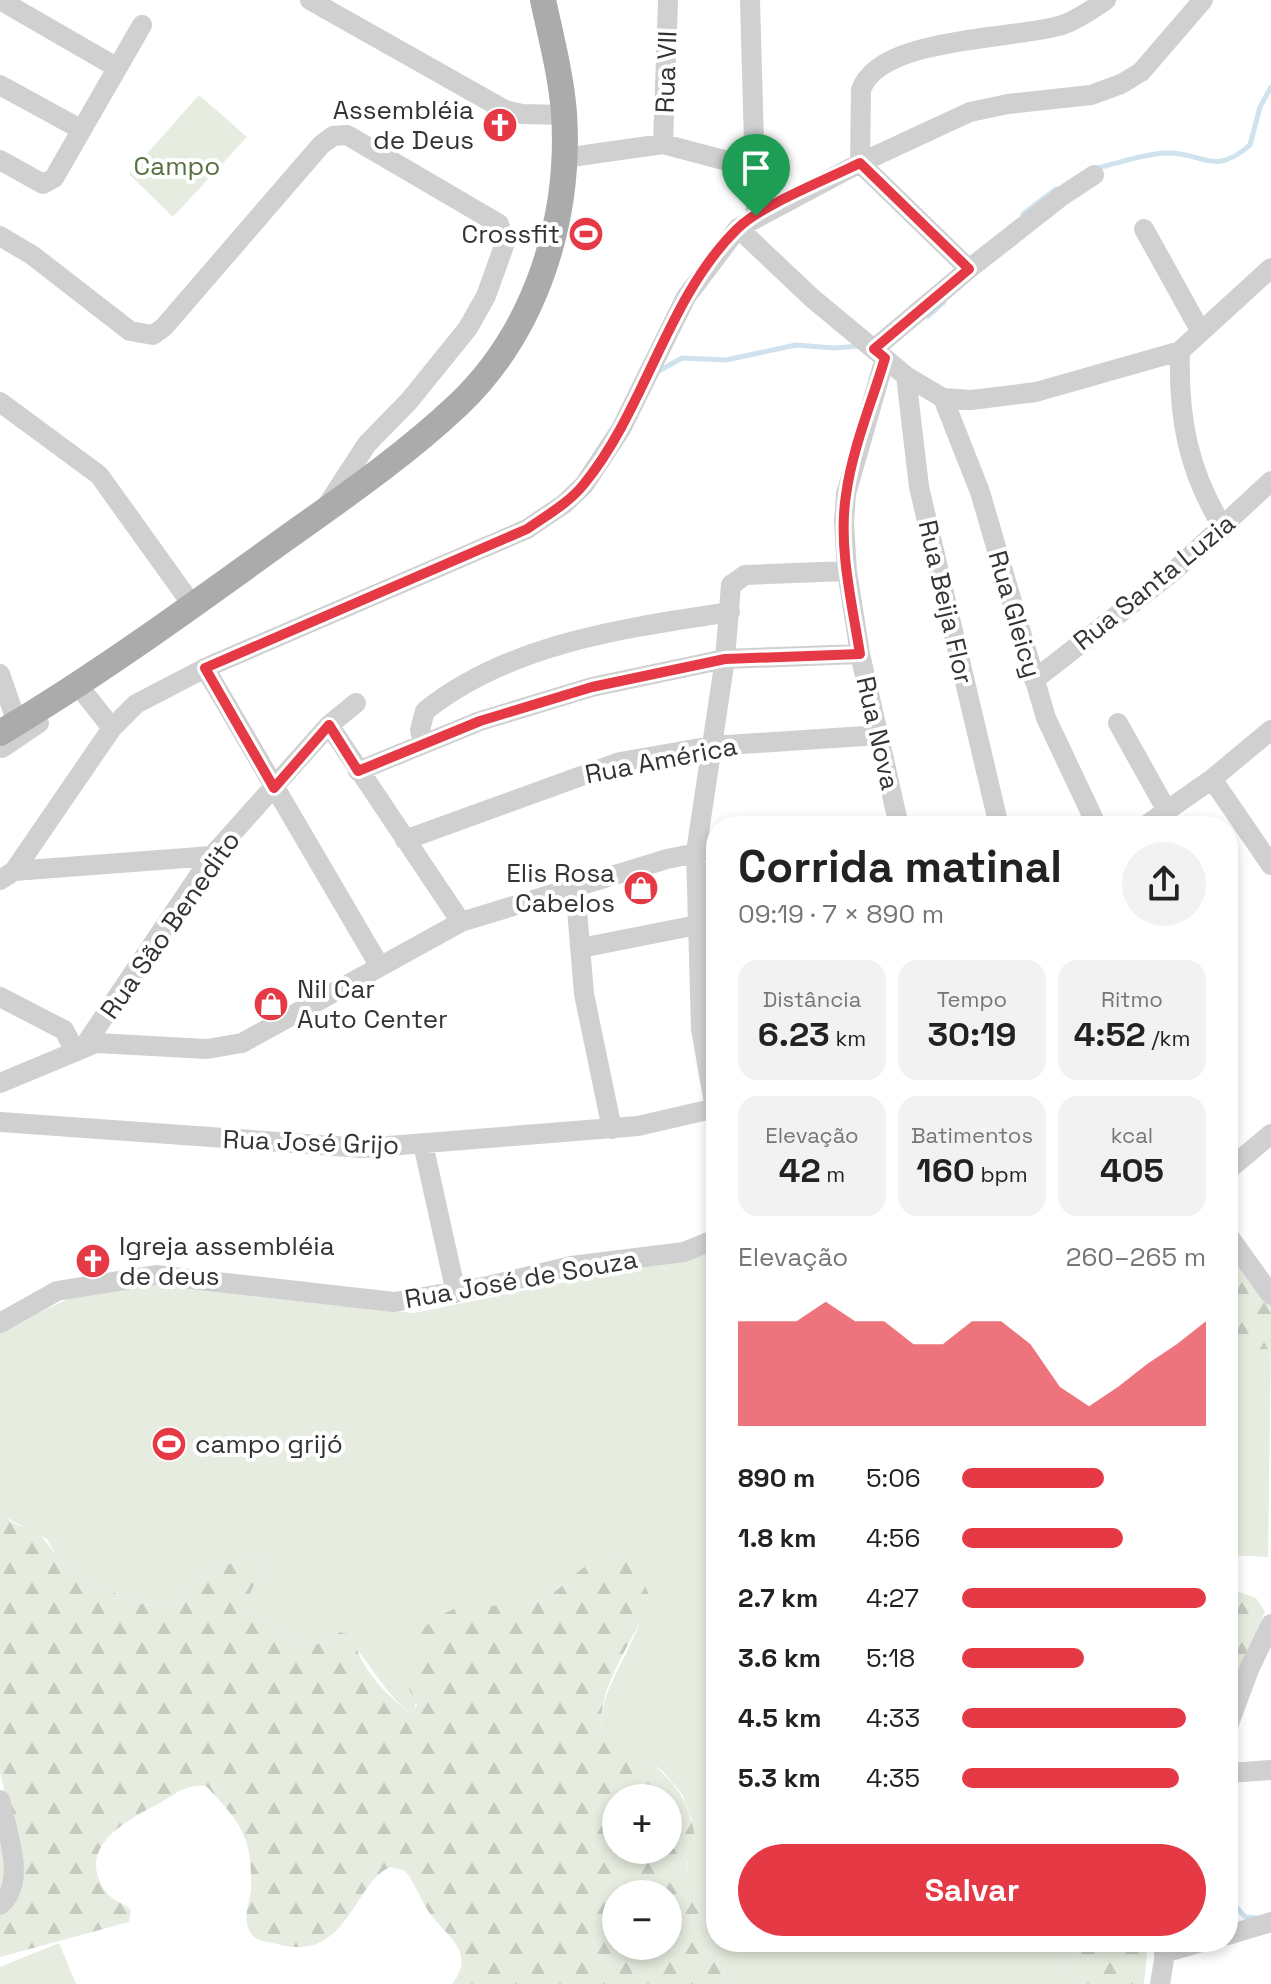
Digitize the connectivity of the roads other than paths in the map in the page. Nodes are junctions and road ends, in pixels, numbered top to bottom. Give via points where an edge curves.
1 (0, 0) edge
2 (310, 0) edge
3 (543, 0) edge
4 (668, 0) edge
5 (750, 0) edge
6 (1106, 0) edge
7 (1203, 0) edge
8 (142, 25) dead end
9 (116, 67) junction
10 (0, 85) edge
11 (564, 115) junction
12 (82, 130) junction
13 (663, 144) junction
14 (564, 158) junction
15 (0, 160) edge
16 (860, 163) junction
17 (754, 168) junction
18 (1094, 175) dead end
19 (756, 216) junction
20 (738, 228) junction
21 (1144, 229) dead end
22 (0, 236) edge
23 (1271, 268) edge
24 (969, 269) junction
25 (1201, 332) junction
26 (1180, 351) junction
27 (879, 354) junction
28 (906, 376) junction
29 (943, 398) junction
30 (0, 402) edge
31 (1271, 481) edge
32 (324, 511) junction
33 (1224, 529) junction
34 (847, 571) junction
35 (193, 606) junction
36 (730, 612) junction
37 (860, 654) junction
38 (725, 659) junction
39 (205, 668) junction
40 (0, 674) edge
41 (1034, 680) junction
42 (78, 690) junction
43 (356, 703) dead end
44 (1118, 723) dead end
45 (329, 725) junction
46 (112, 728) junction
47 (1271, 730) edge
48 (6, 735) edge
49 (880, 735) junction
50 (423, 743) junction
51 (712, 746) junction
52 (358, 771) junction
53 (1212, 779) junction
54 (274, 788) junction
55 (1167, 811) junction
56 (708, 816) edge
57 (897, 816) edge
58 (997, 816) edge
59 (1092, 816) edge
60 (1160, 816) edge
61 (1237, 816) edge
62 (1238, 817) edge
63 (405, 840) junction
64 (706, 851) edge
65 (212, 856) junction
66 (1271, 865) edge
67 (7, 876) edge
68 (575, 885) junction
69 (461, 922) junction
70 (697, 925) junction
71 (581, 948) junction
72 (379, 965) junction
73 (0, 997) edge
74 (706, 1002) edge
75 (80, 1047) junction
76 (0, 1083) edge
77 (706, 1112) edge
78 (0, 1122) edge
79 (612, 1129) junction
80 (1271, 1134) edge
81 (423, 1144) junction
82 (1238, 1162) edge
83 (706, 1243) edge
84 (1238, 1247) edge
85 (1267, 1283) edge
86 (456, 1293) junction
87 (0, 1323) edge
88 (1271, 1624) edge
89 (1271, 1663) edge
90 (1250, 1667) junction
91 (1238, 1699) edge
92 (1271, 1770) edge
93 (1238, 1772) edge
94 (0, 1800) edge
95 (0, 1905) edge
96 (1271, 1922) edge
97 (1238, 1932) edge
98 (1164, 1952) edge
99 (1160, 1984) edge

1 - 9 street
2 - 11 street via 505,110
3 - 11 main road
4 - 13 street, Rua VII
5 - 17 street
6 - 16 street via 1063,24 928,48 872,71 861,90
7 - 16 street via 1141,72 1121,84 1091,95 970,112
8 - 9 street
9 - 12 street
10 - 12 street
11 - 14 main road
12 - 15 street via 54,178 43,184
13 - 14 street
13 - 17 street
14 - 32 main road via 559,212 543,273 523,317 491,366 419,439
16 - 19 street
16 - 24 street
17 - 19 street
18 - 24 street
19 - 20 street
20 - 27 street
20 - 39 street via 686,297 621,429 584,485 564,504 513,535
21 - 25 street
22 - 32 street via 130,331 153,335 321,145 338,134 499,224 505,243 468,328 367,444
23 - 25 street
24 - 27 street
25 - 26 street
26 - 29 street via 1036,392
26 - 33 street via 1182,429 1194,472
27 - 28 street
27 - 34 street, Rua Nova via 846,494
28 - 29 street
28 - 58 street, Rua Beija Flor via 919,487
29 - 41 street, Rua Gleicy via 980,492
30 - 35 street via 99,475
31 - 33 street, Rua Santa Luzia
32 - 35 main road
33 - 41 street, Rua Santa Luzia
34 - 36 street via 739,577 731,585
34 - 37 street, Rua Nova
35 - 42 main road
36 - 38 street
36 - 50 street via 536,650 478,674 425,711
37 - 38 street
37 - 49 street, Rua Nova
38 - 50 street via 592,687
38 - 51 street
39 - 46 street via 136,704
39 - 54 street
40 - 48 street
41 - 59 street, Rua Gleicy via 1057,744
42 - 46 street
42 - 48 main road
43 - 45 street, Rua São Benedito
44 - 55 street
45 - 52 street
45 - 54 street, Rua São Benedito
46 - 67 street
47 - 53 street
49 - 51 street, Rua América
49 - 57 street, Rua Nova
50 - 52 street
51 - 56 street
51 - 63 street, Rua América via 620,762
52 - 63 street
53 - 55 street
53 - 61 street
54 - 65 street, Rua São Benedito
54 - 72 street
55 - 60 street
62 - 66 street
63 - 69 street
64 - 68 street
64 - 70 street
65 - 67 street
65 - 75 street, Rua São Benedito
68 - 69 street
68 - 71 street
69 - 72 street
70 - 71 street
70 - 74 street
71 - 79 street via 591,1038
72 - 75 street via 242,1043 207,1049
73 - 75 street via 64,1030
75 - 76 street
77 - 79 street, Rua José Grijo
78 - 81 street, Rua José Grijo via 311,1147
79 - 81 street, Rua José Grijo
80 - 82 street
81 - 86 street
83 - 86 street, Rua José de Souza via 684,1252 571,1266
84 - 85 street
86 - 87 street, Rua José de Souza via 364,1301 156,1275 57,1291
88 - 90 street
89 - 90 street
90 - 91 street
92 - 93 street
94 - 95 street via 15,1874 13,1888
96 - 97 street
98 - 99 street

